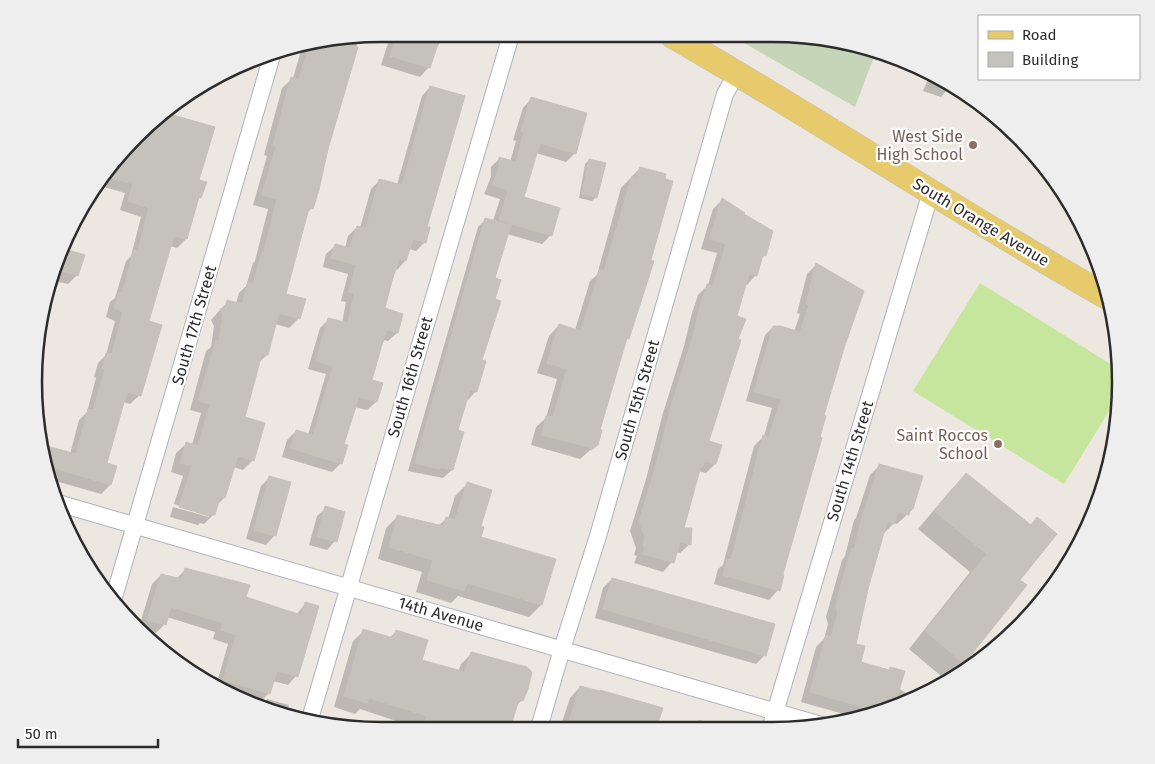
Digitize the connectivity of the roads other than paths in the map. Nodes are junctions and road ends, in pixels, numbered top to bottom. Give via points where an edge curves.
1 (509, 42) edge
2 (683, 42) edge
3 (270, 62) edge
4 (737, 73) junction
5 (931, 192) junction
6 (1101, 294) edge
7 (66, 505) edge
8 (136, 525) junction
9 (348, 588) junction
10 (116, 592) edge
11 (562, 649) junction
12 (775, 712) junction
13 (311, 714) edge
14 (804, 720) edge
15 (541, 722) edge
16 (772, 722) edge

1 - 9 street, South 16th Street
2 - 4 main road, South Orange Avenue
3 - 8 street, South 17th Street
4 - 5 main road, South Orange Avenue
4 - 11 street, South 15th Street via 725,94 598,536
5 - 6 main road, South Orange Avenue
5 - 12 street, South 14th Street
7 - 8 street, 14th Avenue
8 - 9 street, 14th Avenue
8 - 10 street, South 17th Street
9 - 11 street, 14th Avenue
9 - 13 street, South 16th Street
11 - 12 street, 14th Avenue
11 - 15 street, South 15th Street
12 - 14 street, 14th Avenue
12 - 16 street, South 14th Street

